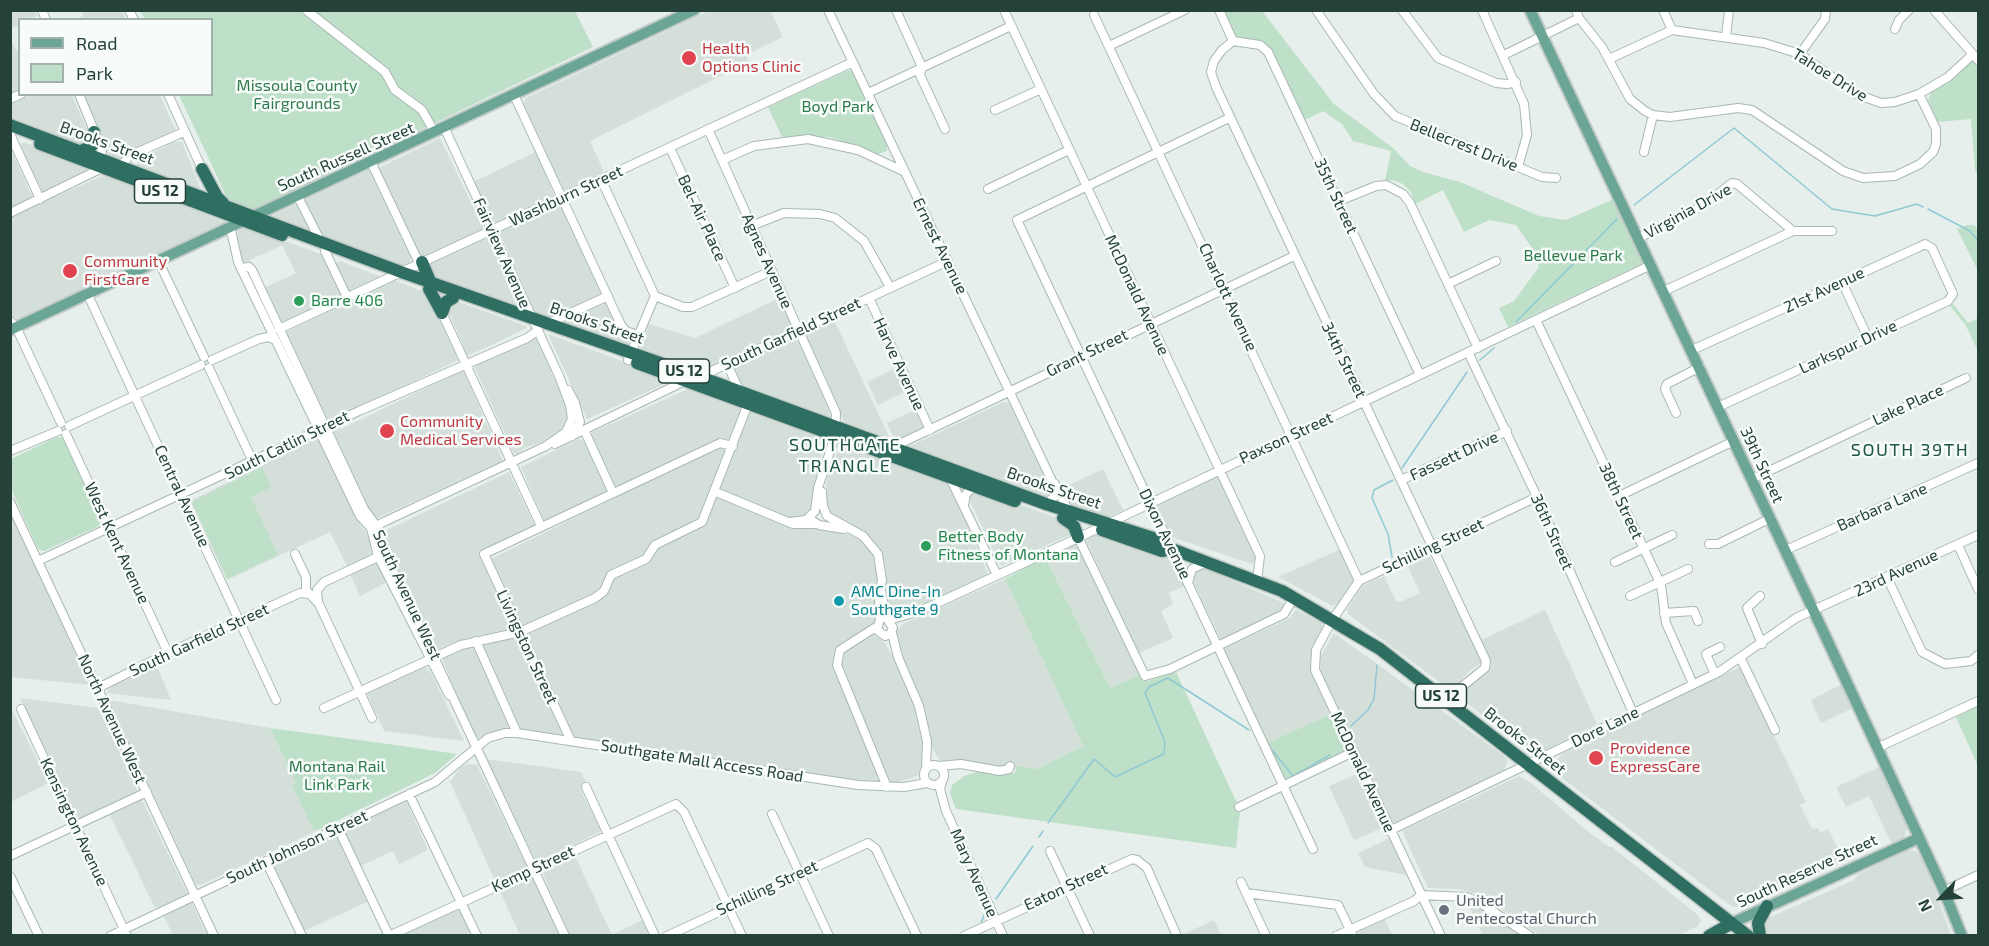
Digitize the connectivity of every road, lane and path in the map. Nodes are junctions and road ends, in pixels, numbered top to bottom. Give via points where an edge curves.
1 (306, 10) edge
2 (694, 10) edge
3 (828, 10) edge
4 (896, 10) edge
5 (1004, 10) edge
6 (1185, 10) edge
7 (1218, 10) edge
8 (1316, 10) edge
9 (1402, 10) edge
10 (1482, 10) edge
11 (1530, 10) edge
12 (1663, 10) edge
13 (1729, 10) edge
14 (1826, 10) edge
15 (1909, 10) edge
16 (1934, 10) edge
17 (1578, 14) edge
18 (1094, 15) dead end
19 (1011, 26) junction
20 (1895, 29) dead end
21 (1672, 30) junction
22 (1542, 36) junction
23 (1726, 37) junction
24 (1233, 41) junction
25 (1109, 46) junction
26 (1800, 54) junction
27 (1504, 55) junction
28 (1975, 58) edge
29 (1609, 59) junction
30 (853, 62) junction
31 (922, 67) junction
32 (1516, 82) junction
33 (1041, 89) junction
34 (868, 93) junction
35 (1919, 94) junction
36 (514, 95) junction
37 (80, 96) edge
38 (169, 96) edge
39 (995, 110) dead end
40 (1653, 115) junction
41 (1229, 118) junction
42 (10, 125) edge
43 (431, 126) dead end
44 (445, 129) junction
45 (708, 129) junction
46 (945, 129) dead end
47 (94, 132) junction
48 (184, 132) junction
49 (10, 134) edge
50 (670, 148) junction
51 (1069, 150) junction
52 (81, 151) junction
53 (138, 152) junction
54 (1158, 152) junction
55 (1644, 152) dead end
56 (722, 160) junction
57 (371, 162) junction
58 (100, 163) junction
59 (120, 166) junction
60 (1518, 167) junction
61 (202, 169) junction
62 (905, 172) junction
63 (139, 173) junction
64 (1556, 178) dead end
65 (601, 179) junction
66 (1086, 186) junction
67 (988, 189) dead end
68 (199, 193) junction
69 (297, 195) junction
70 (563, 196) junction
71 (40, 199) junction
72 (1339, 201) junction
73 (224, 210) junction
74 (10, 213) edge
75 (241, 221) junction
76 (751, 226) junction
77 (492, 231) junction
78 (1793, 231) junction
79 (1832, 231) dead end
80 (1639, 238) junction
81 (323, 247) junction
82 (1294, 256) junction
83 (948, 261) junction
84 (1496, 261) dead end
85 (160, 263) junction
86 (421, 263) junction
87 (1651, 265) junction
88 (242, 268) junction
89 (771, 271) junction
90 (1943, 271) joint
91 (396, 274) junction
92 (1842, 282) junction
93 (1448, 284) junction
94 (430, 285) junction
95 (890, 287) junction
96 (735, 288) junction
97 (1224, 289) junction
98 (1664, 291) junction
99 (608, 296) junction
100 (655, 296) junction
101 (89, 297) junction
102 (255, 297) junction
103 (347, 297) junction
104 (453, 297) junction
105 (869, 298) junction
106 (442, 313) junction
107 (1536, 320) junction
108 (267, 323) junction
109 (549, 323) junction
110 (1150, 323) junction
111 (534, 325) junction
112 (12, 326) edge
113 (279, 329) junction
114 (799, 331) junction
115 (640, 336) junction
116 (1868, 338) junction
117 (259, 339) junction
118 (275, 340) junction
119 (1478, 348) junction
120 (1692, 350) junction
121 (1468, 352) junction
122 (1081, 356) junction
123 (630, 357) junction
124 (207, 362) junction
125 (465, 364) junction
126 (727, 364) junction
127 (1700, 368) junction
128 (1420, 375) junction
129 (559, 376) junction
130 (700, 377) junction
131 (1966, 378) dead end
132 (685, 381) junction
133 (1010, 390) junction
134 (740, 392) junction
135 (135, 394) junction
136 (1364, 401) junction
137 (748, 404) junction
138 (1718, 407) junction
139 (579, 413) junction
140 (1676, 413) dead end
141 (602, 422) junction
142 (64, 428) junction
143 (322, 428) junction
144 (930, 430) junction
145 (1507, 431) junction
146 (585, 432) junction
147 (835, 432) junction
148 (1293, 435) junction
149 (568, 439) junction
150 (1734, 441) junction
151 (546, 446) junction
152 (733, 446) junction
153 (886, 451) junction
154 (10, 452) edge
155 (253, 462) junction
156 (511, 463) junction
157 (1978, 463) edge
158 (1219, 469) junction
159 (950, 478) junction
160 (1752, 479) junction
161 (1401, 480) junction
162 (1052, 481) junction
163 (821, 483) junction
164 (974, 486) junction
165 (613, 492) junction
166 (716, 492) junction
167 (182, 495) junction
168 (1619, 496) junction
169 (1537, 497) junction
170 (10, 502) edge
171 (1149, 503) junction
172 (1046, 504) junction
173 (964, 505) junction
174 (814, 513) junction
175 (826, 514) junction
176 (1066, 515) junction
177 (1771, 518) junction
178 (790, 522) junction
179 (819, 524) junction
180 (541, 526) junction
181 (1102, 526) junction
182 (373, 527) junction
183 (110, 528) junction
184 (851, 530) junction
185 (1978, 535) edge
186 (1672, 536) dead end
187 (1078, 537) junction
188 (1709, 544) dead end
189 (1958, 545) junction
190 (1432, 546) junction
191 (1172, 549) junction
192 (1644, 549) junction
193 (1786, 550) junction
194 (295, 555) dead end
195 (382, 555) junction
196 (38, 561) junction
197 (1209, 562) junction
198 (1615, 562) dead end
199 (1688, 569) dead end
200 (997, 575) junction
201 (1887, 577) junction
202 (1257, 581) junction
203 (1359, 581) junction
204 (1659, 582) junction
205 (1188, 583) junction
206 (311, 586) junction
207 (1978, 589) edge
208 (1630, 596) dead end
209 (1760, 596) dead end
210 (1294, 597) junction
211 (1814, 610) junction
212 (920, 611) junction
213 (1664, 612) junction
214 (1332, 620) junction
215 (1698, 621) dead end
216 (240, 622) junction
217 (882, 627) junction
218 (892, 631) junction
219 (520, 632) junction
220 (476, 641) junction
221 (1762, 644) junction
222 (1218, 646) junction
223 (1720, 647) dead end
224 (168, 653) junction
225 (1978, 655) edge
226 (432, 658) junction
227 (1741, 659) junction
228 (901, 666) junction
229 (1715, 674) junction
230 (1694, 684) junction
231 (98, 688) junction
232 (360, 692) junction
233 (276, 699) dead end
234 (1978, 701) edge
235 (1449, 703) junction
236 (324, 708) dead end
237 (21, 709) dead end
238 (1633, 713) junction
239 (372, 718) dead end
240 (1775, 730) dead end
241 (517, 733) junction
242 (926, 739) junction
243 (571, 741) junction
244 (476, 748) junction
245 (1877, 748) junction
246 (1353, 752) junction
247 (1527, 764) junction
248 (938, 766) junction
249 (970, 766) junction
250 (1010, 766) dead end
251 (925, 771) junction
252 (943, 779) junction
253 (929, 784) junction
254 (586, 787) dead end
255 (887, 787) junction
256 (1284, 787) junction
257 (147, 792) junction
258 (409, 794) junction
259 (1239, 807) dead end
260 (946, 811) junction
261 (772, 814) dead end
262 (75, 826) junction
263 (338, 828) junction
264 (1389, 831) junction
265 (608, 835) junction
266 (1919, 837) junction
267 (1313, 849) dead end
268 (1050, 851) dead end
269 (10, 856) edge
270 (266, 861) junction
271 (534, 869) junction
272 (799, 874) junction
273 (1978, 875) edge
274 (10, 876) edge
275 (1241, 882) dead end
276 (1067, 887) junction
277 (1944, 891) junction
278 (1246, 893) junction
279 (195, 895) junction
280 (1421, 895) junction
281 (462, 903) junction
282 (1767, 906) junction
283 (729, 908) junction
284 (996, 921) junction
285 (1732, 923) junction
286 (125, 932) edge
287 (1351, 932) edge
288 (1527, 933) edge
289 (39, 936) edge
290 (110, 936) edge
291 (214, 936) edge
292 (302, 936) edge
293 (389, 936) edge
294 (477, 936) edge
295 (565, 936) edge
296 (655, 936) edge
297 (668, 936) edge
298 (742, 936) edge
299 (829, 936) edge
300 (916, 936) edge
301 (964, 936) edge
302 (1003, 936) edge
303 (1090, 936) edge
304 (1177, 936) edge
305 (1266, 936) edge
306 (1336, 936) edge
307 (1441, 936) edge
308 (1708, 936) edge
309 (1748, 936) edge
310 (1760, 936) edge
311 (1962, 936) edge

1 - 43 street via 385,72 395,90 422,110
2 - 36 main road, South Russell Street
3 - 30 street, Ernest Avenue
4 - 31 street
5 - 19 street, McDonald Avenue
6 - 25 street
7 - 24 street
8 - 60 street, Bellecrest Drive via 1374,94 1395,116
9 - 32 street via 1438,58 1496,83
10 - 27 street
11 - 22 main road, 39th Street
12 - 21 street
13 - 23 street
14 - 26 street via 1825,19
15 - 20 street
16 - 28 street
17 - 22 street
17 - 29 street
18 - 25 street, Charlott Avenue
19 - 31 street
19 - 33 street, McDonald Avenue
21 - 23 street, Tahoe Drive
21 - 29 street
22 - 27 street
22 - 80 main road, 39th Street
23 - 26 street, Tahoe Drive via 1778,45
24 - 41 street, 34th Street via 1214,61 1211,72
24 - 72 street, 35th Street via 1260,45 1268,52
25 - 54 street, Charlott Avenue
26 - 35 street, Tahoe Drive via 1871,101 1888,103
27 - 32 street
28 - 35 street, Tahoe Drive
29 - 40 street via 1630,99
30 - 34 street, Ernest Avenue
30 - 45 street, Washburn Street
31 - 34 street
31 - 46 street via 920,75
32 - 60 street via 1527,126
33 - 39 street
33 - 51 street, McDonald Avenue
34 - 62 street, Ernest Avenue
35 - 40 street via 1936,129 1933,152 1912,168 1879,179 1843,171 1752,110 1738,108 1679,117
36 - 44 main road, South Russell Street
36 - 70 street
37 - 47 street
38 - 48 street
40 - 55 street
41 - 54 street
41 - 82 street, 34th Street
42 - 52 highway, Brooks Street / US 12
44 - 57 main road, South Russell Street
44 - 77 street, Fairview Avenue
45 - 50 street, Washburn Street
45 - 56 street, Agnes Avenue
47 - 52 highway via 92,147
47 - 58 street via 102,150
48 - 53 street
48 - 61 street
49 - 58 highway, Brooks Street / US 12
49 - 71 street
50 - 65 street, Washburn Street
50 - 96 street, Bel-Air Place
51 - 66 street, McDonald Avenue
51 - 67 street
52 - 58 highway, Brooks Street / US 12
53 - 59 street, US 12
53 - 63 street via 133,163
54 - 66 street
54 - 97 street, Charlott Avenue
56 - 62 street via 754,146 808,139 858,150
56 - 76 street, Agnes Avenue
57 - 69 main road, South Russell Street
57 - 86 street
58 - 59 highway, Brooks Street / US 12
58 - 71 street via 94,173
58 - 73 highway, Brooks Street / US 12
59 - 63 highway, Brooks Street / US 12
60 - 64 street, Bellecrest Drive
61 - 68 highway via 205,184
61 - 73 highway
62 - 83 street, Ernest Avenue
63 - 68 highway, Brooks Street / US 12
65 - 70 street, Washburn Street
65 - 100 street
66 - 110 street, McDonald Avenue
66 - 122 street, Dixon Avenue via 1017,220
68 - 73 highway, Brooks Street / US 12
69 - 75 main road, South Russell Street
69 - 81 street
70 - 77 street, Washburn Street
70 - 99 street
71 - 74 street
72 - 93 street via 1376,186 1386,185 1403,194
72 - 128 street, 35th Street
73 - 75 highway
73 - 75 highway, Brooks Street / US 12
75 - 81 highway, Brooks Street / US 12
75 - 85 main road, South Russell Street
75 - 88 street, South Avenue West
76 - 89 street, Agnes Avenue
76 - 95 street via 784,213 835,218 864,241
77 - 86 street, Washburn Street
77 - 111 street, Fairview Avenue
78 - 79 street
78 - 80 street, Virginia Drive via 1732,183 1704,205
78 - 98 street
80 - 87 main road, 39th Street
81 - 91 highway, Brooks Street / US 12
81 - 103 street
82 - 97 street, Grant Street
82 - 136 street, 34th Street
83 - 95 street, South Garfield Street
83 - 133 street, Ernest Avenue
84 - 93 street
85 - 101 main road, South Russell Street
85 - 124 street
86 - 91 street, Washburn Street
86 - 94 highway
87 - 98 main road, 39th Street
87 - 107 street, Paxson Street
88 - 102 street, South Avenue West
88 - 113 street, South Avenue West via 252,270
89 - 96 street
89 - 114 street, Agnes Avenue
90 - 92 street, 21st Avenue via 1932,248 1925,244
90 - 116 street, Larkspur Drive via 1952,297
91 - 94 highway, Brooks Street / US 12
91 - 103 street, Washburn Street
92 - 116 street
92 - 120 street, 21st Avenue
93 - 119 street
94 - 104 highway, Brooks Street / US 12
94 - 106 highway
94 - 111 highway, Brooks Street / US 12
95 - 105 street, South Garfield Street
96 - 100 street via 692,307
97 - 110 street, Grant Street
97 - 148 street, Charlott Avenue
98 - 120 main road, 39th Street
99 - 109 street
99 - 115 street via 624,329
100 - 115 street
101 - 112 main road, South Russell Street
101 - 135 street, Central Avenue
102 - 108 street, South Avenue West
102 - 113 street
103 - 113 street, Washburn Street
104 - 106 highway
104 - 111 highway, Brooks Street / US 12
105 - 114 street, South Garfield Street
105 - 144 street, Harve Avenue
106 - 125 street
107 - 119 street, Paxson Street
107 - 168 street, 38th Street
108 - 117 street
108 - 118 street, South Avenue West
109 - 111 highway, Brooks Street / US 12
109 - 123 highway, Brooks Street / US 12
110 - 122 street, Grant Street
110 - 158 street, McDonald Avenue
111 - 123 highway, Brooks Street / US 12
111 - 125 street, South Catlin Street via 527,338
111 - 129 street, Fairview Avenue
112 - 142 street, West Kent Avenue
113 - 143 street, South Avenue West
114 - 126 street, South Garfield Street
114 - 147 street, Agnes Avenue via 832,402
115 - 123 street
116 - 138 street, Larkspur Drive
117 - 118 street
117 - 124 street
118 - 143 street, South Avenue West
119 - 121 street, Paxson Street
120 - 127 main road, 39th Street
121 - 128 street, Paxson Street
121 - 145 street, 36th Street
122 - 133 street, Grant Street
122 - 171 street, Dixon Avenue
123 - 130 highway, Brooks Street / US 12
123 - 132 highway, Brooks Street / US 12
124 - 135 street
124 - 155 street
125 - 143 street, South Catlin Street
125 - 156 street
126 - 130 street, South Garfield Street
126 - 134 street
127 - 138 main road, 39th Street
127 - 140 street via 1667,384 1665,389
128 - 136 street, Paxson Street
129 - 139 street
129 - 151 street via 572,419 566,432
130 - 132 street, South Garfield Street
130 - 134 highway, Brooks Street / US 12
131 - 160 street, Lake Place
132 - 137 highway, Brooks Street / US 12
132 - 141 street, South Garfield Street
133 - 144 street, Grant Street
133 - 162 street, Ernest Avenue
134 - 147 highway, Brooks Street / US 12
135 - 142 street
135 - 167 street, Central Avenue
136 - 148 street, Paxson Street
136 - 161 street, 34th Street
137 - 147 highway, Brooks Street / US 12
137 - 152 street
138 - 150 main road, 39th Street
139 - 141 street via 587,422
139 - 149 street via 578,429
141 - 146 street, South Garfield Street
142 - 154 street
142 - 183 street, West Kent Avenue
143 - 155 street, South Catlin Street
143 - 182 street, South Avenue West
144 - 153 street, Grant Street
145 - 161 street, Fassett Drive
145 - 169 street, 36th Street
146 - 149 street, South Garfield Street
146 - 165 street
147 - 153 highway, Brooks Street / US 12
147 - 163 street
148 - 158 street, Paxson Street
148 - 203 street, Charlott Avenue
149 - 151 street, South Garfield Street
150 - 160 main road, 39th Street
150 - 168 street
151 - 156 street
152 - 165 street via 720,443
152 - 166 street
153 - 159 highway, Brooks Street / US 12
153 - 172 highway, Brooks Street / US 12
155 - 167 street, South Catlin Street
156 - 180 street
156 - 182 street
157 - 193 street, Barbara Lane
158 - 171 street, Paxson Street
158 - 202 street, McDonald Avenue via 1260,556
159 - 164 highway, Brooks Street / US 12
159 - 173 street
160 - 177 main road, 39th Street
161 - 190 street, 34th Street
162 - 172 street via 1055,496
162 - 176 street, Ernest Avenue
163 - 174 street
163 - 175 street
164 - 173 street via 966,494
164 - 176 highway, Brooks Street / US 12
165 - 180 street
166 - 178 street
166 - 219 street via 702,522 655,545 646,559 611,575 602,594
167 - 183 street, South Catlin Street
167 - 216 street, Central Avenue
168 - 192 street, 38th Street
169 - 190 street, Schilling Street
169 - 238 street, 36th Street
170 - 196 street, North Avenue West
171 - 181 street, Paxson Street
171 - 191 street, Dixon Avenue
172 - 176 highway, Brooks Street / US 12
173 - 200 street
174 - 175 street
174 - 178 street via 802,521
174 - 179 street
175 - 179 street via 826,520
175 - 184 street
176 - 181 highway, Brooks Street / US 12
176 - 187 highway
177 - 188 street via 1718,544
177 - 193 main road, 39th Street
178 - 179 street via 801,526
179 - 184 street
180 - 219 street, Livingston Street via 484,554
181 - 187 street, Paxson Street
181 - 191 highway, Brooks Street / US 12 via 1162,551
182 - 195 street, South Avenue West
183 - 196 street, South Catlin Street
183 - 224 street, West Kent Avenue
184 - 217 street via 872,544 883,569
185 - 189 street, 23rd Avenue
186 - 192 street
187 - 200 street, Paxson Street
187 - 222 street via 1145,676 1170,669
189 - 201 street, 23rd Avenue
189 - 207 street
190 - 203 street, Schilling Street
190 - 235 street, 34th Street via 1486,661 1485,668 1459,689
191 - 197 highway, Brooks Street / US 12
191 - 205 street, Dixon Avenue
192 - 198 street
192 - 204 street, 38th Street
193 - 211 main road, 39th Street
194 - 206 street
195 - 206 street, South Garfield Street
195 - 226 street, South Avenue West
196 - 231 street, North Avenue West
197 - 202 highway, Brooks Street / US 12
197 - 205 street via 1192,569
199 - 204 street
200 - 212 street, Paxson Street
201 - 211 street, 23rd Avenue
201 - 225 street via 1922,652 1945,664 1971,661
202 - 210 highway, Brooks Street / US 12
203 - 214 street, McDonald Avenue
204 - 208 street
204 - 213 street, 38th Street
205 - 222 street, Dixon Avenue
206 - 216 street, South Garfield Street
206 - 232 street
209 - 221 street via 1747,608
210 - 214 highway, Brooks Street / US 12
210 - 222 street via 1284,614
211 - 221 street, Dore Lane via 1796,618
211 - 245 main road, 39th Street
212 - 217 street, Paxson Street
212 - 218 street, Paxson Street
213 - 215 street via 1694,611
213 - 230 street, 38th Street
214 - 235 highway, Brooks Street / US 12 via 1380,649
214 - 246 street, McDonald Avenue via 1316,650 1315,670
216 - 224 street, South Garfield Street
216 - 233 street, Central Avenue
217 - 218 street, Paxson Street
217 - 218 street
217 - 228 street
217 - 255 street via 840,650 837,671
218 - 228 street
219 - 220 street
219 - 243 street, Livingston Street
220 - 226 street
220 - 241 street
221 - 227 street, Dore Lane
222 - 256 street, Dixon Avenue
223 - 229 street via 1706,654
224 - 231 street, South Garfield Street
226 - 232 street
226 - 244 street, South Avenue West
227 - 229 street, Dore Lane
227 - 240 street
228 - 242 street via 919,706
229 - 230 street, Dore Lane
230 - 238 street, Dore Lane
231 - 257 street, North Avenue West
232 - 236 street
232 - 239 street
234 - 245 street
235 - 247 highway, Brooks Street / US 12
237 - 262 street, Kensington Avenue
238 - 247 street, Dore Lane
241 - 243 street, Southgate Mall Access Road
241 - 244 street, Southgate Mall Access Road via 493,735
242 - 248 street
242 - 251 street
243 - 255 street, Southgate Mall Access Road
244 - 258 street, South Johnson Street via 445,776
244 - 271 street, South Avenue West
245 - 266 main road, 39th Street
246 - 256 street
246 - 264 street, McDonald Avenue
247 - 264 street, Dore Lane
247 - 285 highway, Brooks Street / US 12
248 - 249 street, Southgate Mall Access Road
248 - 251 street, Southgate Mall Access Road
248 - 252 street, Mary Avenue
249 - 250 street, Southgate Mall Access Road via 1000,771
249 - 252 street, Southgate Mall Access Road via 952,770
251 - 253 street, Mary Avenue
251 - 255 street, Southgate Mall Access Road via 913,781
252 - 253 street, Southgate Mall Access Road
252 - 260 street, Mary Avenue via 940,789
253 - 255 street, Southgate Mall Access Road
253 - 260 street, Mary Avenue
254 - 265 street
256 - 259 street
256 - 267 street, Dixon Avenue
257 - 262 street
257 - 279 street, North Avenue West
258 - 263 street, South Johnson Street
258 - 281 street
260 - 284 street, Mary Avenue
261 - 272 street
262 - 269 street
262 - 286 street, Kensington Avenue
263 - 270 street, South Johnson Street
263 - 293 street
264 - 280 street, McDonald Avenue
265 - 271 street, Kemp Street
265 - 283 street, Kemp Street via 678,805
265 - 296 street
266 - 277 main road, 39th Street
266 - 282 main road, South Reserve Street
268 - 276 street
270 - 279 street, South Johnson Street
270 - 292 street
271 - 281 street, Kemp Street
271 - 295 street, South Avenue West
272 - 283 street, Schilling Street
272 - 299 street
272 - 300 street, Schilling Street via 868,843 876,849
273 - 277 street
274 - 289 street
275 - 278 street
276 - 284 street, Eaton Street
276 - 303 street
276 - 304 street, Eaton Street via 1122,862 1137,860 1147,868
277 - 311 main road, 39th Street
278 - 287 street via 1338,905
278 - 305 street
279 - 286 street, South Johnson Street
279 - 291 street, North Avenue West
280 - 287 street
280 - 288 street via 1467,897
280 - 307 street, McDonald Avenue
281 - 293 street, Kemp Street
281 - 294 street
282 - 285 main road, South Reserve Street
282 - 310 highway via 1758,923
283 - 297 street, Schilling Street
283 - 298 street
284 - 301 street, Eaton Street
284 - 302 street, Mary Avenue
285 - 308 highway, South Reserve Street
285 - 309 highway, Brooks Street
286 - 290 street, South Johnson Street
287 - 306 street

